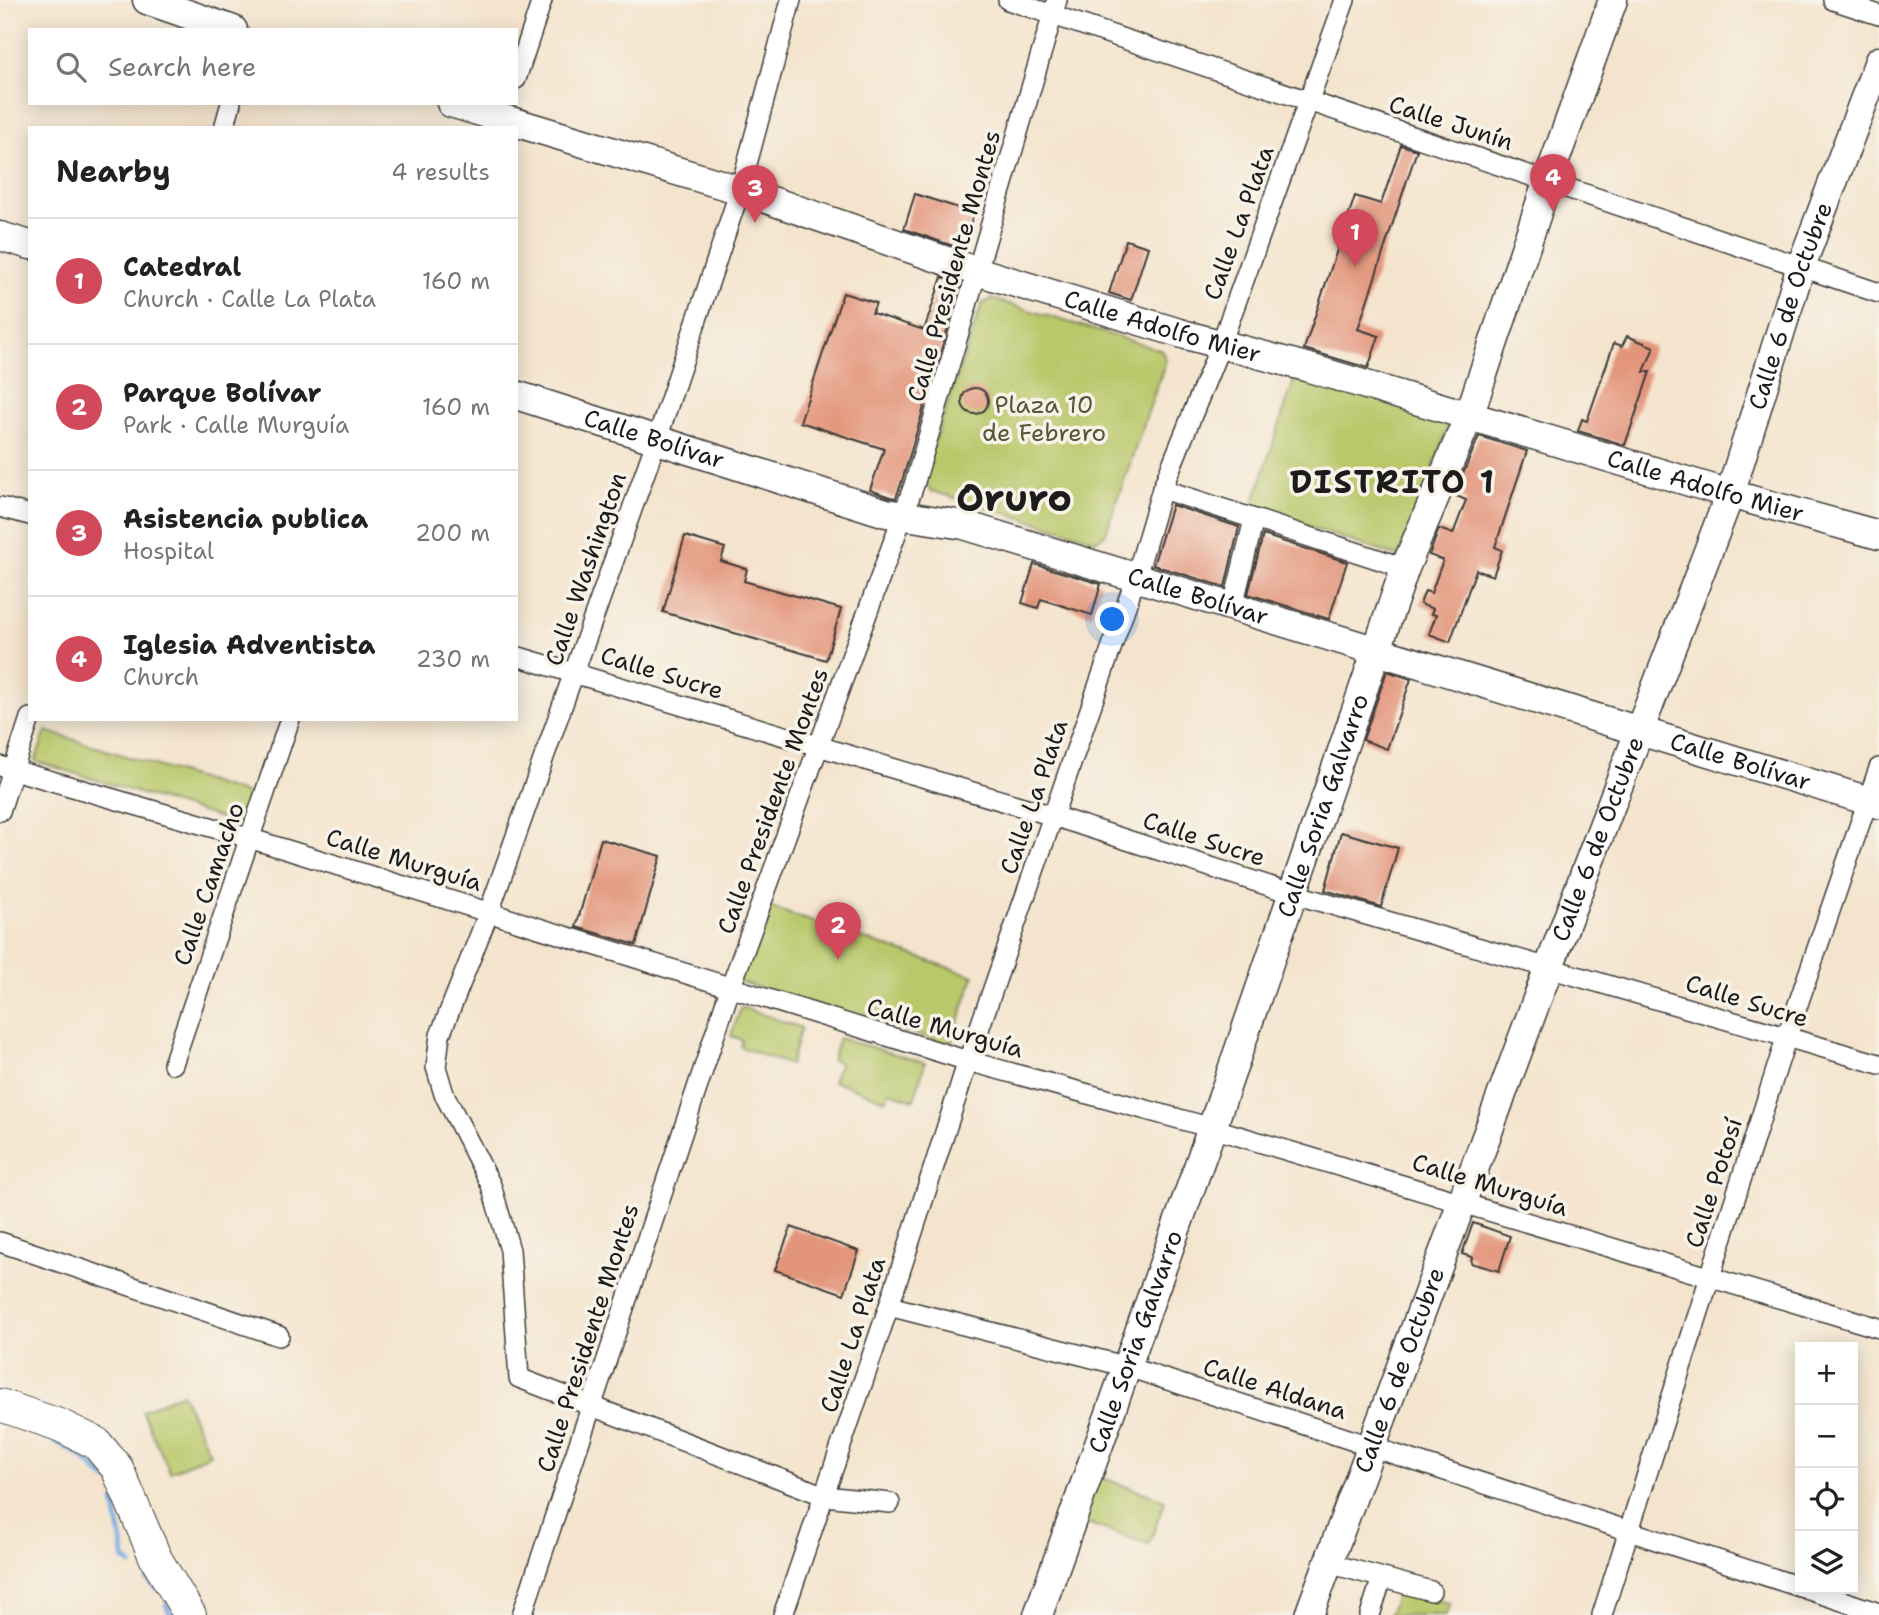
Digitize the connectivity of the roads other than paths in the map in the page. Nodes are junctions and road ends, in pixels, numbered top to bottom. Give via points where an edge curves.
1 (147, 0) edge
2 (542, 0) edge
3 (792, 0) edge
4 (1008, 0) edge
5 (1345, 0) edge
6 (1613, 0) edge
7 (1833, 0) edge
8 (1054, 8) edge
9 (1879, 15) edge
10 (227, 28) edge
11 (1879, 61) edge
12 (518, 73) edge
13 (1308, 103) junction
14 (230, 105) edge
15 (459, 105) edge
16 (504, 117) edge
17 (225, 126) edge
18 (1548, 180) junction
19 (740, 190) junction
20 (0, 236) edge
21 (28, 244) edge
22 (1800, 269) junction
23 (978, 271) junction
24 (1879, 293) edge
25 (1221, 344) junction
26 (518, 396) edge
27 (1469, 416) junction
28 (657, 439) junction
29 (1162, 489) junction
30 (1730, 494) junction
31 (0, 507) edge
32 (28, 514) edge
33 (903, 517) junction
34 (1254, 519) junction
35 (1879, 535) edge
36 (1405, 568) junction
37 (1136, 576) junction
38 (1233, 606) junction
39 (1377, 650) junction
40 (518, 657) edge
41 (576, 673) junction
42 (29, 721) edge
43 (289, 721) edge
44 (1638, 731) junction
45 (818, 747) junction
46 (7, 768) edge
47 (1879, 768) edge
48 (1873, 802) edge
49 (0, 811) edge
50 (1053, 816) junction
51 (252, 839) junction
52 (1294, 894) junction
53 (489, 912) junction
54 (1549, 967) junction
55 (730, 989) junction
56 (1786, 1039) junction
57 (968, 1061) junction
58 (173, 1064) dead end
59 (1879, 1064) edge
60 (1212, 1128) junction
61 (1463, 1202) junction
62 (0, 1242) edge
63 (1710, 1278) junction
64 (889, 1306) junction
65 (1879, 1328) edge
66 (279, 1336) dead end
67 (1128, 1367) junction
68 (0, 1405) edge
69 (590, 1407) junction
70 (1370, 1445) junction
71 (825, 1496) junction
72 (890, 1503) dead end
73 (1628, 1531) junction
74 (1328, 1563) junction
75 (1382, 1578) junction
76 (1795, 1585) edge
77 (1431, 1591) dead end
78 (1821, 1594) edge
79 (1879, 1613) edge
80 (190, 1615) edge
81 (523, 1615) edge
82 (783, 1615) edge
83 (1038, 1615) edge
84 (1309, 1615) edge
85 (1370, 1615) edge
86 (1602, 1615) edge

1 - 10 main road
2 - 12 street
3 - 19 street, Calle Washington
4 - 8 street, Calle Junín
5 - 13 street, Calle La Plata
6 - 18 main road, Calle Soria Galvarro
7 - 9 street
8 - 13 street, Calle Junín
8 - 23 street, Calle Presidente Montes
11 - 22 main road, Calle 6 de Octubre
13 - 18 street, Calle Junín
13 - 25 street, Calle La Plata
14 - 17 street
15 - 16 main road, Calle Adolfo Mier
16 - 19 main road, Calle Adolfo Mier
18 - 22 street, Calle Junín
18 - 27 main road, Calle Soria Galvarro
19 - 23 main road, Calle Adolfo Mier
19 - 28 street, Calle Washington
20 - 21 main road
22 - 24 street, Calle Junín
22 - 30 main road, Calle 6 de Octubre
23 - 25 main road, Calle Adolfo Mier
23 - 33 street, Calle Presidente Montes
25 - 27 main road, Calle Adolfo Mier
25 - 29 street, Calle La Plata
26 - 28 main road, Calle Bolívar
27 - 30 main road, Calle Adolfo Mier
27 - 36 main road, Calle Soria Galvarro
28 - 33 main road, Calle Bolívar
28 - 41 street, Calle Washington
29 - 34 street
29 - 37 street, Calle La Plata
30 - 35 main road, Calle Adolfo Mier
30 - 44 main road, Calle 6 de Octubre
31 - 32 street
33 - 37 main road, Calle Bolívar via 964,525
33 - 45 street, Calle Presidente Montes
34 - 36 street
34 - 38 street
36 - 39 main road, Calle Soria Galvarro
37 - 38 main road, Calle Bolívar
37 - 50 street, Calle La Plata
38 - 39 main road, Calle Bolívar
39 - 44 main road, Calle Bolívar
39 - 52 main road, Calle Soria Galvarro
40 - 41 street, Calle Sucre
41 - 45 street, Calle Sucre
41 - 53 street, Calle Washington
42 - 46 street
43 - 51 street, Calle Camacho
44 - 48 main road, Calle Bolívar
44 - 54 main road, Calle 6 de Octubre
45 - 50 street, Calle Sucre
45 - 55 street, Calle Presidente Montes
46 - 49 street
46 - 51 street, Calle Murguía
47 - 48 street, Calle Potosí
48 - 56 street, Calle Potosí
50 - 52 street, Calle Sucre
50 - 57 street, Calle La Plata
51 - 53 street, Calle Murguía
51 - 58 street, Calle Camacho
52 - 54 street, Calle Sucre
52 - 60 main road, Calle Soria Galvarro
53 - 55 street, Calle Murguía
53 - 69 street, Calle Washington via 440,1035 436,1067 444,1094 491,1185 510,1250 519,1378
54 - 56 street, Calle Sucre
54 - 61 main road, Calle 6 de Octubre
55 - 57 street, Calle Murguía
55 - 69 street, Calle Presidente Montes
56 - 59 street, Calle Sucre
56 - 63 street, Calle Potosí
57 - 60 street, Calle Murguía
57 - 64 street, Calle La Plata
60 - 61 street, Calle Murguía
60 - 67 main road, Calle Soria Galvarro
61 - 63 street, Calle Murguía
61 - 70 main road, Calle 6 de Octubre
62 - 66 street
63 - 65 street, Calle Murguía
63 - 73 street, Calle Potosí
64 - 67 street, Calle Aldana
64 - 71 street, Calle La Plata
67 - 70 street, Calle Aldana
67 - 83 main road, Calle Soria Galvarro
68 - 80 main road via 59,1424 96,1443 117,1468 156,1559
69 - 71 street
69 - 81 street, Calle Presidente Montes
70 - 73 street, Calle Aldana
70 - 74 main road, Calle 6 de Octubre
71 - 72 street
71 - 82 street, Calle La Plata
73 - 76 street, Calle Aldana
73 - 86 street, Calle Potosí
74 - 75 street
74 - 84 main road, Calle 6 de Octubre
75 - 77 street
75 - 85 street
78 - 79 street

